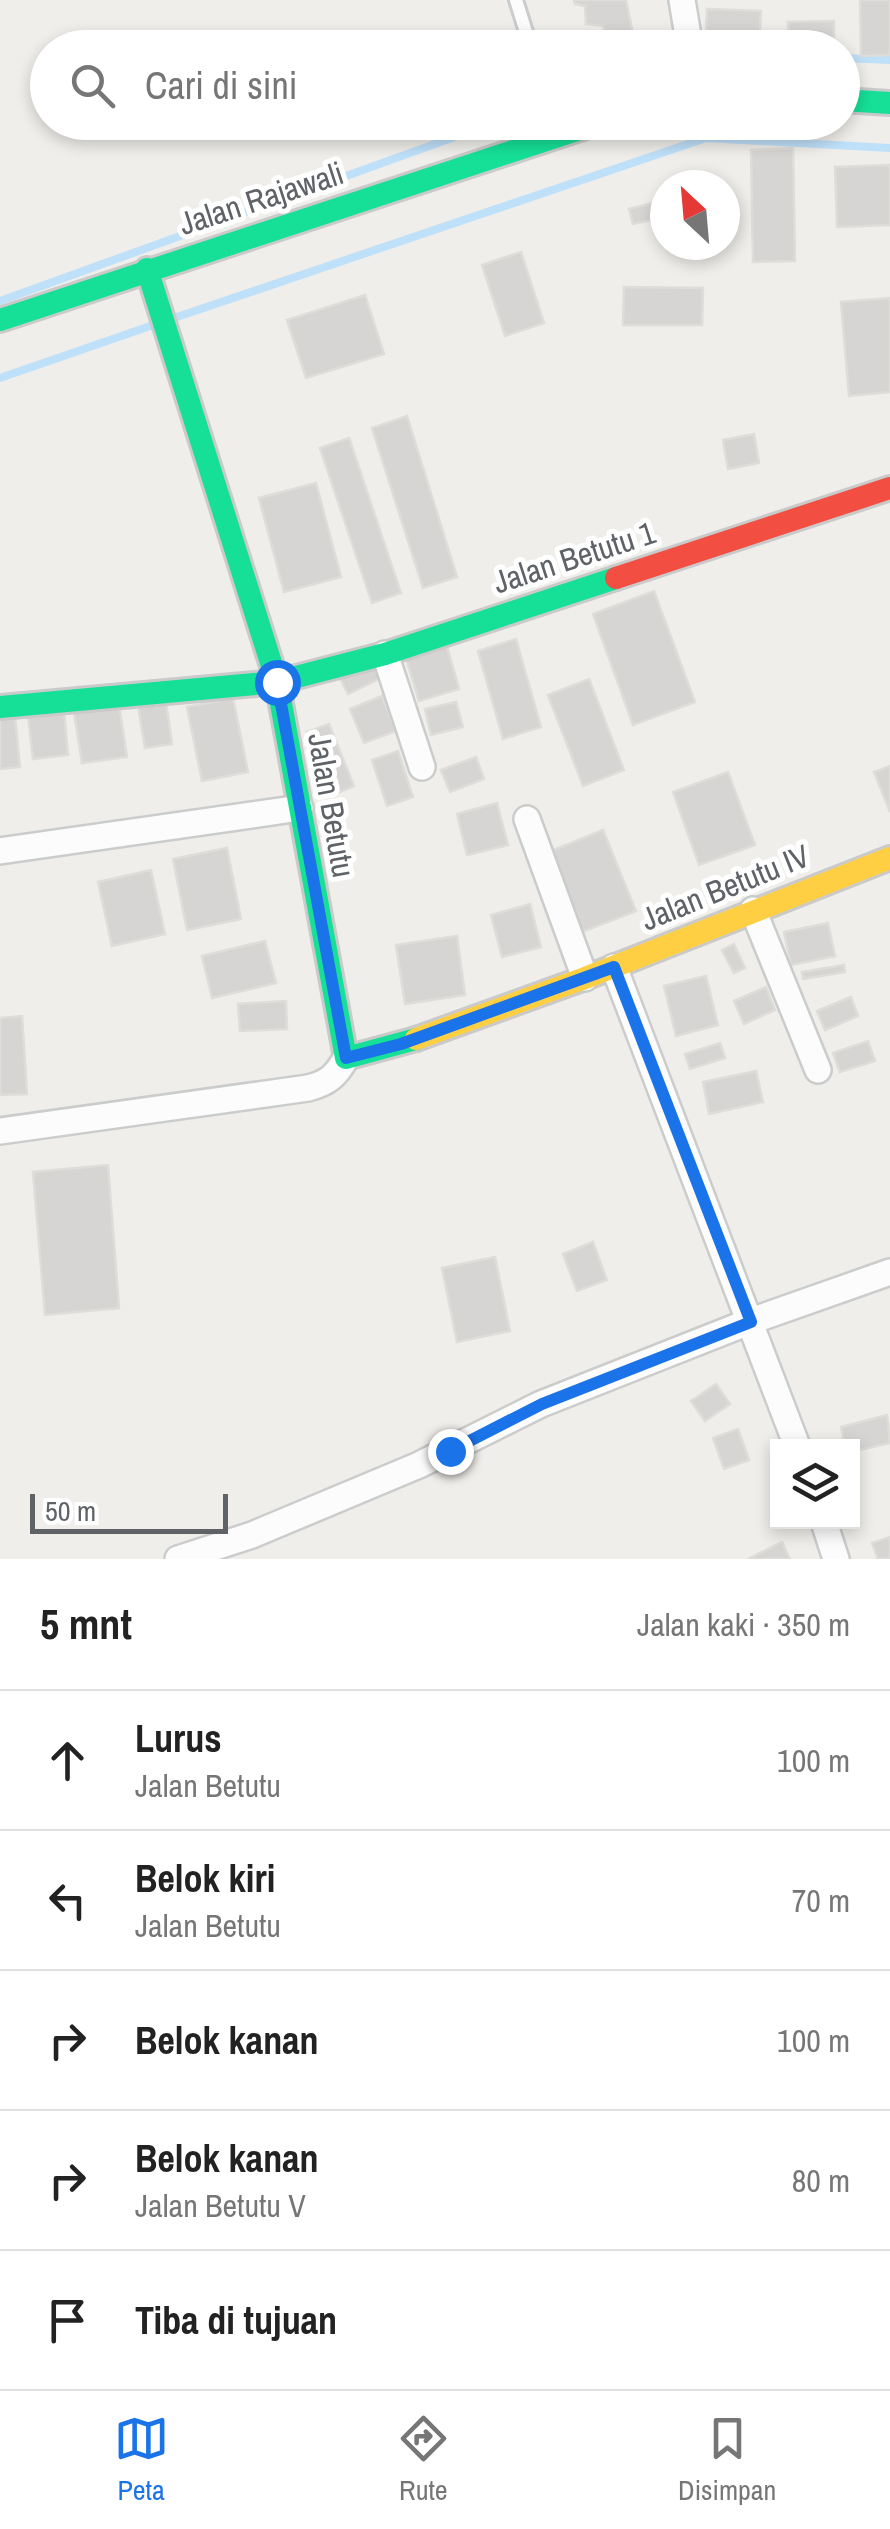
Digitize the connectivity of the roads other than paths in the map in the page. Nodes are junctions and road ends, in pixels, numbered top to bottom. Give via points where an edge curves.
1 (516, 0) edge
2 (682, 0) edge
3 (525, 30) edge
4 (687, 30) edge
5 (860, 101) edge
6 (890, 102) edge
7 (525, 140) edge
8 (147, 269) junction
9 (0, 320) edge
10 (890, 488) edge
11 (385, 654) junction
12 (277, 682) junction
13 (0, 707) edge
14 (422, 767) dead end
15 (300, 808) junction
16 (527, 819) dead end
17 (0, 850) edge
18 (889, 862) edge
19 (753, 910) junction
20 (614, 967) junction
21 (585, 978) junction
22 (346, 1058) junction
23 (818, 1070) dead end
24 (0, 1130) edge
25 (890, 1272) edge
26 (751, 1322) junction
27 (794, 1439) edge
28 (826, 1529) edge
29 (178, 1559) edge
30 (836, 1559) edge

1 - 3 lane
2 - 4 street
5 - 6 street
7 - 8 street, Jalan Rajawali
8 - 9 street, Jalan Rajawali
8 - 12 street, Jalan Betutu
10 - 11 street, Jalan Betutu 1
11 - 12 street, Jalan Betutu 1
11 - 14 street
12 - 13 street, Jalan Betutu 1
12 - 15 street, Jalan Betutu
15 - 17 street
15 - 22 street, Jalan Betutu
16 - 21 street
18 - 19 street, Jalan Betutu IV
19 - 20 street, Jalan Betutu IV
19 - 23 street
20 - 21 street, Jalan Betutu IV
20 - 26 street
21 - 22 street
22 - 24 street via 326,1083 308,1088
25 - 26 street
26 - 27 street
26 - 29 street via 542,1404 434,1458 252,1534
28 - 30 street

